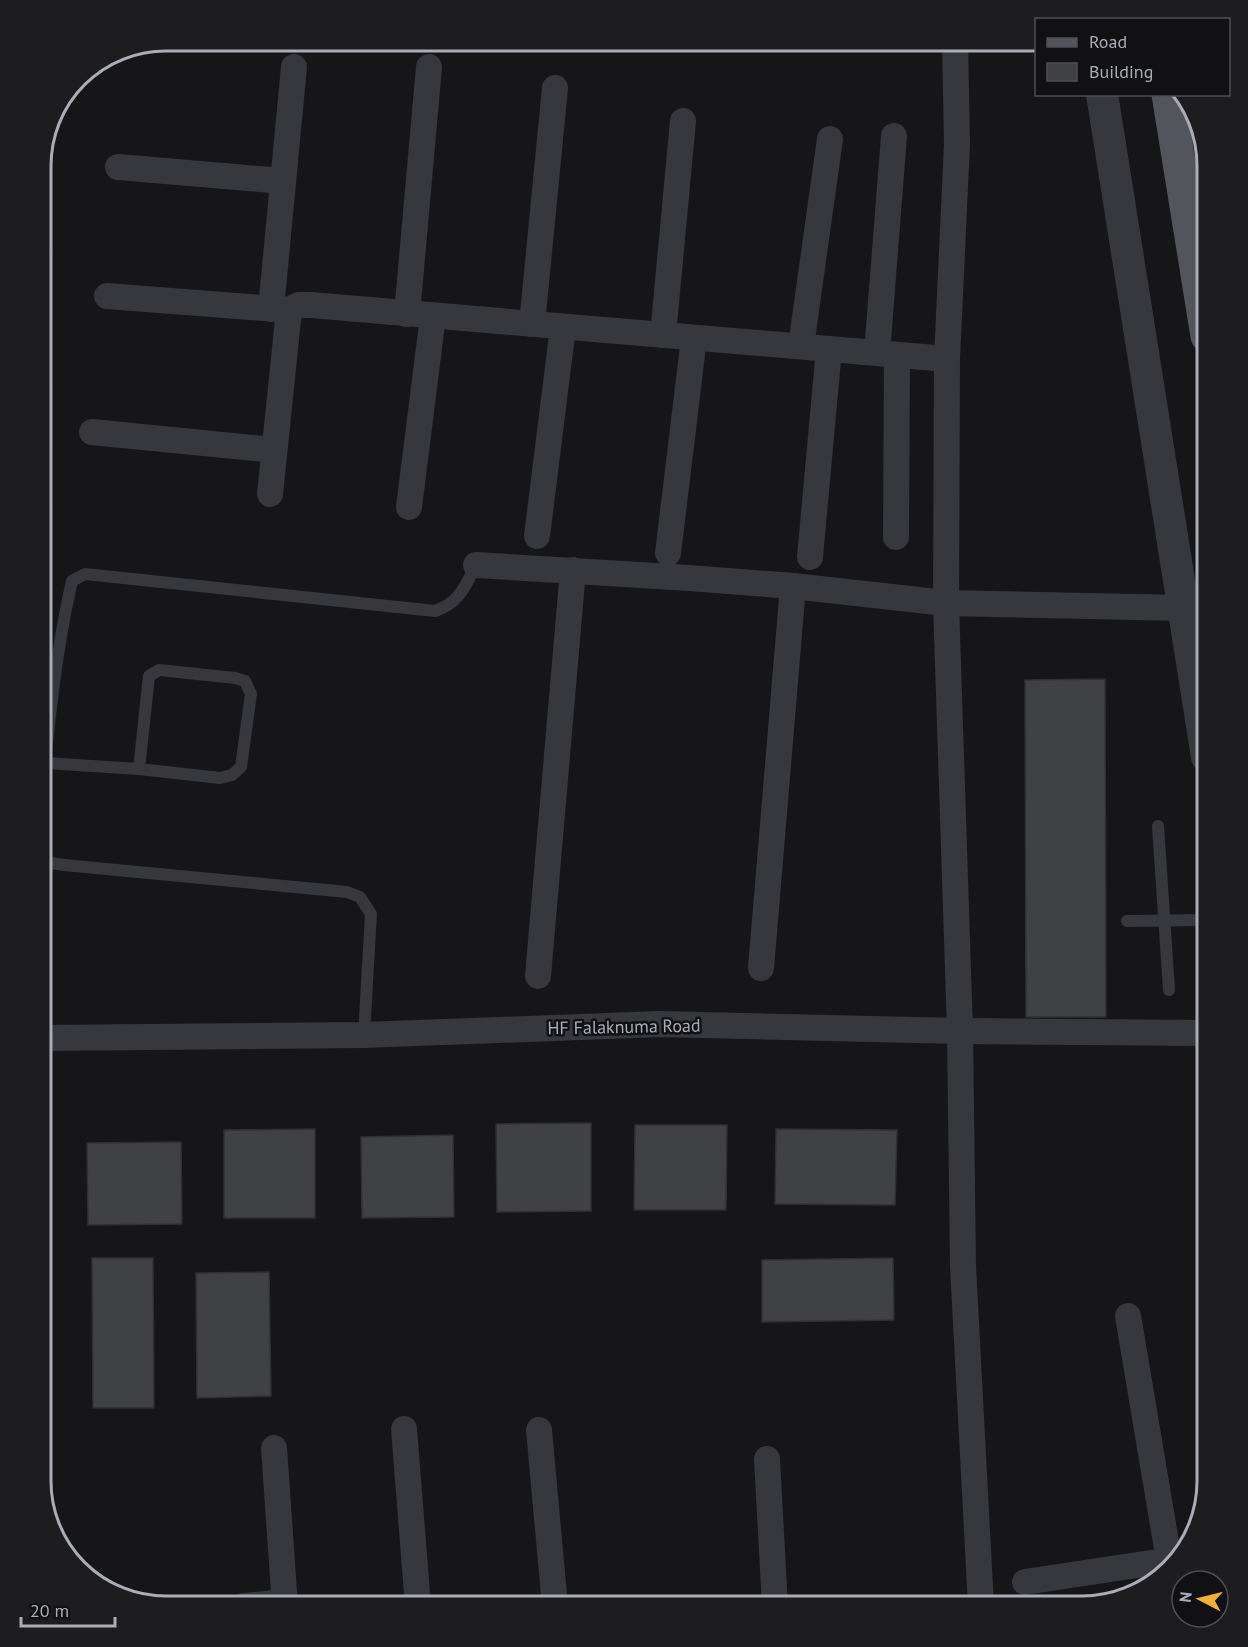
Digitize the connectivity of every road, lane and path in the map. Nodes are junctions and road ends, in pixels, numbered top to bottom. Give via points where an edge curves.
1 (955, 51) edge
2 (294, 67) dead end
3 (429, 67) dead end
4 (555, 88) dead end
5 (1102, 96) edge
6 (1168, 96) edge
7 (683, 121) dead end
8 (894, 136) dead end
9 (830, 139) dead end
10 (118, 167) dead end
11 (283, 182) junction
12 (1197, 269) edge
13 (107, 296) dead end
14 (280, 310) junction
15 (407, 314) junction
16 (433, 316) junction
17 (532, 324) junction
18 (563, 327) junction
19 (663, 335) junction
20 (694, 338) junction
21 (801, 346) junction
22 (829, 349) junction
23 (887, 354) junction
24 (947, 358) junction
25 (92, 432) dead end
26 (274, 450) junction
27 (270, 494) dead end
28 (409, 507) dead end
29 (537, 536) dead end
30 (896, 537) dead end
31 (668, 553) dead end
32 (810, 557) dead end
33 (476, 565) joint
34 (573, 570) junction
35 (794, 586) junction
36 (946, 603) junction
37 (1195, 607) edge
38 (1197, 630) edge
39 (51, 720) edge
40 (51, 763) edge
41 (139, 769) junction
42 (1158, 826) dead end
43 (51, 863) edge
44 (1197, 920) edge
45 (1127, 921) dead end
46 (1166, 921) junction
47 (761, 968) dead end
48 (538, 976) dead end
49 (1169, 990) dead end
50 (960, 1031) junction
51 (1197, 1033) edge
52 (364, 1035) junction
53 (51, 1038) edge
54 (1128, 1316) dead end
55 (404, 1429) dead end
56 (538, 1430) dead end
57 (274, 1448) dead end
58 (768, 1459) dead end
59 (1171, 1555) edge
60 (1164, 1562) edge
61 (1025, 1582) dead end
62 (284, 1596) edge
63 (417, 1596) edge
64 (554, 1596) edge
65 (775, 1596) edge
66 (980, 1596) edge

1 - 24 street via 957,144
2 - 11 street
3 - 15 street
4 - 17 street
5 - 37 street
6 - 12 main road
7 - 19 street
8 - 23 street
9 - 21 street
10 - 11 street
11 - 14 street
13 - 14 street
14 - 15 street via 311,305
14 - 26 street
15 - 16 street
16 - 17 street
16 - 28 street
17 - 18 street
18 - 19 street
18 - 29 street
19 - 20 street
20 - 21 street
20 - 31 street
21 - 22 street
22 - 23 street
22 - 32 street
23 - 24 street
23 - 30 street
24 - 36 street
25 - 26 street
26 - 27 street
33 - 34 street
33 - 39 lane via 465,588 448,607 435,611 85,574 72,581
34 - 35 street
34 - 48 street
35 - 36 street
35 - 47 street
36 - 37 street
36 - 50 street
37 - 38 street
40 - 41 lane
41 - 41 lane via 232,776 241,767 251,694 245,681 159,670 149,676
42 - 46 lane
43 - 52 lane via 347,892 360,897 371,914
44 - 46 lane
45 - 46 lane
46 - 49 lane
50 - 51 street, HF Falaknuma Road
50 - 52 street, HF Falaknuma Road via 660,1024
50 - 66 street via 963,1266
52 - 53 street, HF Falaknuma Road
54 - 59 street
55 - 63 street
56 - 64 street
57 - 62 street
58 - 65 street
60 - 61 street

